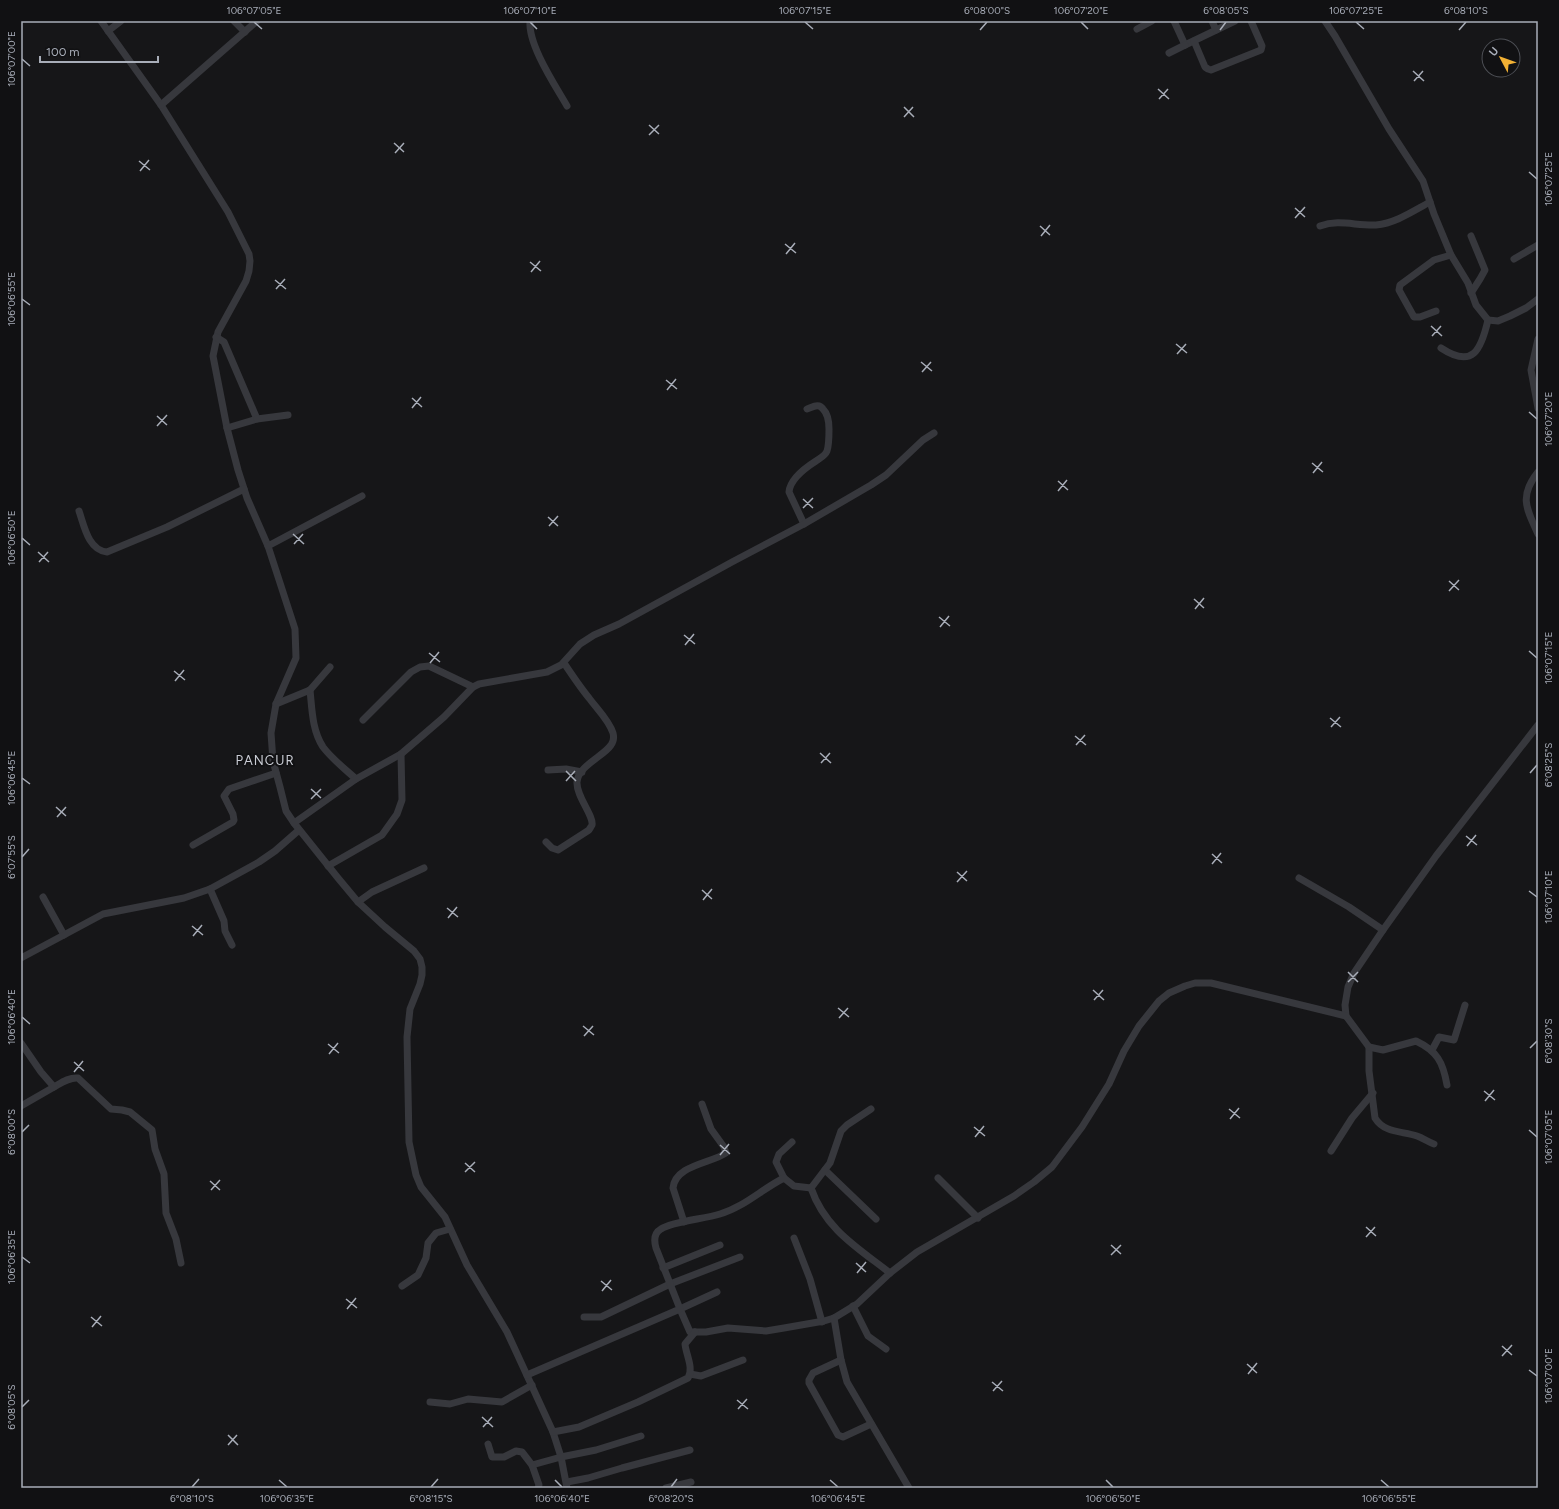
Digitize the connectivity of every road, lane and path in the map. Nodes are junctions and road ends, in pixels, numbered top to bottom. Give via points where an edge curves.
1 (101, 21) edge
2 (121, 21) edge
3 (234, 21) edge
4 (257, 21) edge
5 (530, 21) edge
6 (1152, 21) edge
7 (1174, 21) edge
8 (1212, 21) edge
9 (1235, 21) edge
10 (1251, 21) edge
11 (1325, 21) edge
12 (1137, 29) dead end
13 (1216, 30) junction
14 (108, 31) junction
15 (245, 32) junction
16 (1194, 41) junction
17 (1185, 45) junction
18 (1169, 53) dead end
19 (161, 105) junction
20 (567, 106) dead end
21 (1430, 202) junction
22 (1320, 226) dead end
23 (1471, 236) dead end
24 (1538, 245) edge
25 (1451, 255) junction
26 (1514, 259) dead end
27 (1471, 293) junction
28 (1538, 299) edge
29 (1436, 311) dead end
30 (1488, 320) junction
31 (216, 337) junction
32 (1538, 339) edge
33 (1441, 348) dead end
34 (1535, 359) edge
35 (1538, 408) edge
36 (807, 409) dead end
37 (288, 414) dead end
38 (257, 419) junction
39 (228, 428) junction
40 (934, 433) dead end
41 (1538, 472) edge
42 (244, 489) junction
43 (362, 496) dead end
44 (79, 511) dead end
45 (804, 524) junction
46 (1538, 534) edge
47 (268, 546) junction
48 (564, 663) junction
49 (330, 667) dead end
50 (473, 687) junction
51 (310, 690) junction
52 (276, 704) junction
53 (363, 720) dead end
54 (1538, 724) edge
55 (401, 754) junction
56 (548, 770) dead end
57 (582, 772) junction
58 (276, 773) junction
59 (356, 779) junction
60 (294, 823) junction
61 (299, 830) junction
62 (546, 842) dead end
63 (193, 845) dead end
64 (328, 866) junction
65 (424, 868) dead end
66 (1298, 878) dead end
67 (210, 889) junction
68 (42, 897) dead end
69 (358, 902) junction
70 (1383, 930) junction
71 (64, 935) junction
72 (232, 945) dead end
73 (21, 958) edge
74 (1465, 1005) dead end
75 (1346, 1016) junction
76 (21, 1043) edge
77 (1369, 1047) junction
78 (1432, 1050) junction
79 (1447, 1084) dead end
80 (54, 1087) junction
81 (1373, 1093) junction
82 (702, 1104) dead end
83 (21, 1106) edge
84 (871, 1109) dead end
85 (792, 1142) dead end
86 (1434, 1144) dead end
87 (1332, 1151) dead end
88 (825, 1170) junction
89 (784, 1178) junction
90 (938, 1178) dead end
91 (811, 1188) junction
92 (876, 1218) dead end
93 (978, 1218) junction
94 (684, 1222) junction
95 (450, 1229) junction
96 (794, 1238) dead end
97 (720, 1245) dead end
98 (740, 1257) dead end
99 (181, 1263) dead end
100 (663, 1268) junction
101 (890, 1273) junction
102 (670, 1284) junction
103 (402, 1286) dead end
104 (717, 1292) dead end
105 (853, 1306) junction
106 (680, 1309) junction
107 (584, 1317) dead end
108 (834, 1318) junction
109 (822, 1322) junction
110 (695, 1332) junction
111 (886, 1348) dead end
112 (743, 1360) dead end
113 (841, 1360) junction
114 (690, 1374) junction
115 (527, 1375) junction
116 (532, 1385) junction
117 (430, 1402) dead end
118 (871, 1424) junction
119 (554, 1432) junction
120 (641, 1436) dead end
121 (488, 1444) dead end
122 (690, 1450) dead end
123 (561, 1457) junction
124 (532, 1466) junction
125 (691, 1482) dead end
126 (567, 1485) edge
127 (538, 1488) edge
128 (666, 1488) edge
129 (909, 1488) edge

1 - 14 street
2 - 14 street
3 - 15 street
4 - 15 street
5 - 20 street via 534,43
6 - 12 street
7 - 17 street
8 - 13 street
9 - 13 street
10 - 16 street via 1262,46 1261,50 1211,70 1206,67
11 - 21 street via 1423,181
13 - 16 street
14 - 19 street
15 - 19 street
16 - 17 street
17 - 18 street
19 - 31 street via 224,206 249,254 246,281
21 - 22 street via 1386,223 1367,225 1338,222
21 - 25 street
23 - 27 street via 1484,270
24 - 26 street
25 - 27 street via 1468,283
25 - 29 street via 1434,260 1400,285 1399,290 1414,317 1420,318
27 - 30 street via 1476,305
28 - 30 street via 1510,316 1498,321
30 - 33 street via 1484,339 1473,354 1464,358
31 - 38 street via 224,342
31 - 39 street via 213,356
32 - 34 street
34 - 35 street via 1531,370
36 - 45 street via 822,407 829,430 827,451 824,456 799,474 789,489
37 - 38 street
38 - 39 street
39 - 42 street
40 - 45 street via 871,485
41 - 46 street via 1530,482 1526,495 1528,513
42 - 44 street via 167,527 107,552 102,552 93,544
42 - 47 street
43 - 47 street
45 - 48 street via 594,635 573,651
47 - 52 street via 291,614 297,649 296,658
48 - 50 street via 547,672 485,682
48 - 57 street via 603,716 614,737 610,747
49 - 51 street
50 - 53 street via 429,666 420,667 411,672
50 - 55 street via 444,717
51 - 52 street
51 - 59 street via 312,717 318,737 326,751
52 - 58 street via 272,733
54 - 70 street via 1460,824
55 - 59 street
55 - 64 street via 402,800 397,814 382,835
56 - 57 street via 566,769
57 - 62 street via 577,782 580,797 592,825 589,830 558,850
58 - 60 street via 286,811
58 - 63 street via 229,789 224,796 233,814 233,822
59 - 60 street
60 - 61 street
61 - 64 street
61 - 67 street via 259,862
64 - 69 street
65 - 69 street via 372,892
66 - 70 street
67 - 71 street via 184,898 103,914
67 - 72 street
68 - 71 street
69 - 95 street via 414,951 422,967 420,984 407,1022 409,1142 419,1182 445,1217
70 - 75 street via 1354,973 1348,987
71 - 73 street
74 - 78 street via 1454,1040 1439,1037
75 - 77 street
75 - 93 street via 1211,983 1195,983 1169,993 1159,1001 1139,1026 1109,1084 1052,1167 1014,1196
76 - 80 street
77 - 78 street via 1382,1050 1416,1041
77 - 81 street via 1369,1071
78 - 79 street via 1442,1067
80 - 83 street
80 - 99 street via 68,1079 78,1078 111,1110 130,1112 152,1130 155,1149 164,1174 166,1213
81 - 86 street via 1375,1118 1379,1125 1418,1136
81 - 87 street via 1352,1118
82 - 94 street via 711,1129 726,1153 691,1168 676,1178 674,1188
84 - 88 street via 841,1131 833,1156
85 - 89 street via 779,1154 776,1162
88 - 91 street
88 - 92 street
89 - 91 street via 794,1186
89 - 94 street via 750,1200 721,1214
90 - 93 street
91 - 101 street via 823,1215 840,1233
93 - 101 street via 917,1252
94 - 100 street via 667,1226 657,1232 654,1239
95 - 103 street via 436,1233 428,1243 426,1258 418,1274
95 - 115 street via 467,1265 507,1332
96 - 109 street via 810,1279
97 - 100 street
98 - 102 street
100 - 102 street
101 - 105 street
102 - 106 street
102 - 107 street via 600,1317
104 - 106 street
105 - 108 street
105 - 111 street via 868,1336
106 - 110 street via 687,1329
106 - 115 street
108 - 109 street
108 - 113 street
109 - 110 street via 766,1331 728,1328
110 - 114 street via 685,1344
112 - 114 street via 701,1376
113 - 118 street via 847,1382
113 - 118 street via 814,1373 809,1380 810,1383 840,1437
114 - 119 street via 688,1378 638,1402 579,1427
115 - 116 street
116 - 117 street via 502,1402 468,1399 450,1404
116 - 119 street
118 - 129 street
119 - 123 street
120 - 123 street via 596,1450
121 - 124 street via 492,1456 504,1457 516,1451 522,1452
122 - 126 street
123 - 124 street
123 - 126 street
124 - 127 street
125 - 128 street

